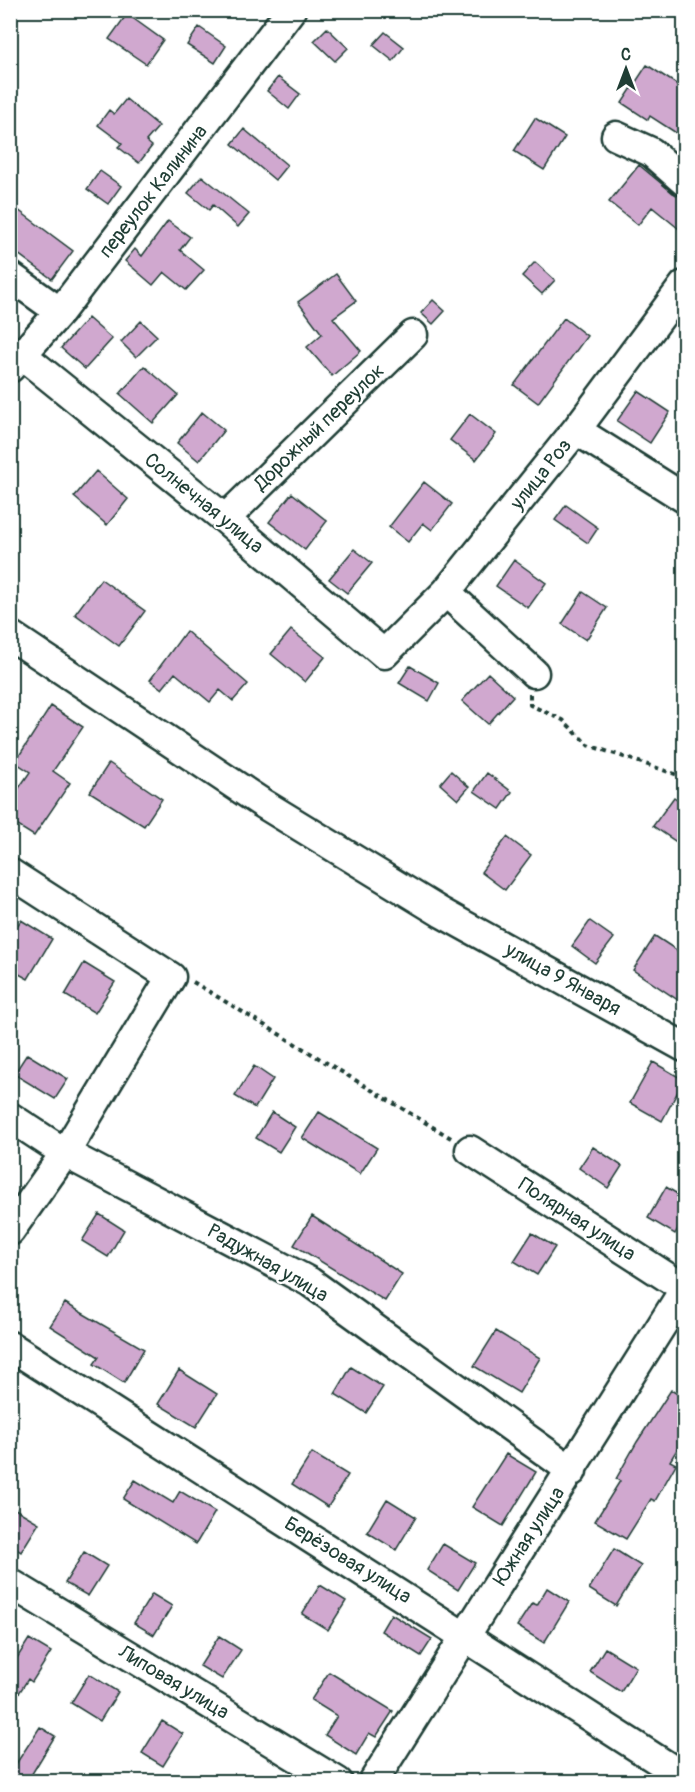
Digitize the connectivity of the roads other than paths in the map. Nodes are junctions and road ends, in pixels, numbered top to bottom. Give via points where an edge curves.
1 (291, 10) edge
2 (616, 136) dead end
3 (684, 181) edge
4 (10, 276) edge
5 (684, 285) edge
6 (60, 312) junction
7 (413, 335) dead end
8 (16, 362) edge
9 (576, 430) junction
10 (684, 498) edge
11 (225, 519) junction
12 (446, 592) junction
13 (10, 635) edge
14 (384, 654) joint
15 (534, 673) road end
16 (10, 873) edge
17 (684, 1047) edge
18 (10, 1117) edge
19 (470, 1150) road end
20 (65, 1153) junction
21 (10, 1231) edge
22 (684, 1289) edge
23 (10, 1346) edge
24 (572, 1471) junction
25 (10, 1583) edge
26 (465, 1635) junction
27 (684, 1777) edge
28 (338, 1782) edge
29 (373, 1782) edge

1 - 6 street, переулок Калинина
2 - 3 street via 651,152
4 - 6 street
5 - 9 street, улица Роз
6 - 8 street, переулок Калинина
7 - 11 street, Дорожный переулок
8 - 11 street, Солнечная улица
9 - 10 street
9 - 12 street, улица Роз
11 - 14 street, Солнечная улица
12 - 14 street, улица Роз
12 - 15 street
13 - 17 street, улица 9 Января via 262,803 442,912
16 - 20 street via 178,977
18 - 20 street, Радужная улица
19 - 22 street, Полярная улица
20 - 21 street
20 - 24 street, Радужная улица via 310,1282
22 - 24 street, Южная улица
23 - 26 street, Берёзовая улица
24 - 26 street, Южная улица
25 - 28 street, Липовая улица
26 - 27 street, Берёзовая улица
26 - 29 street, Южная улица

